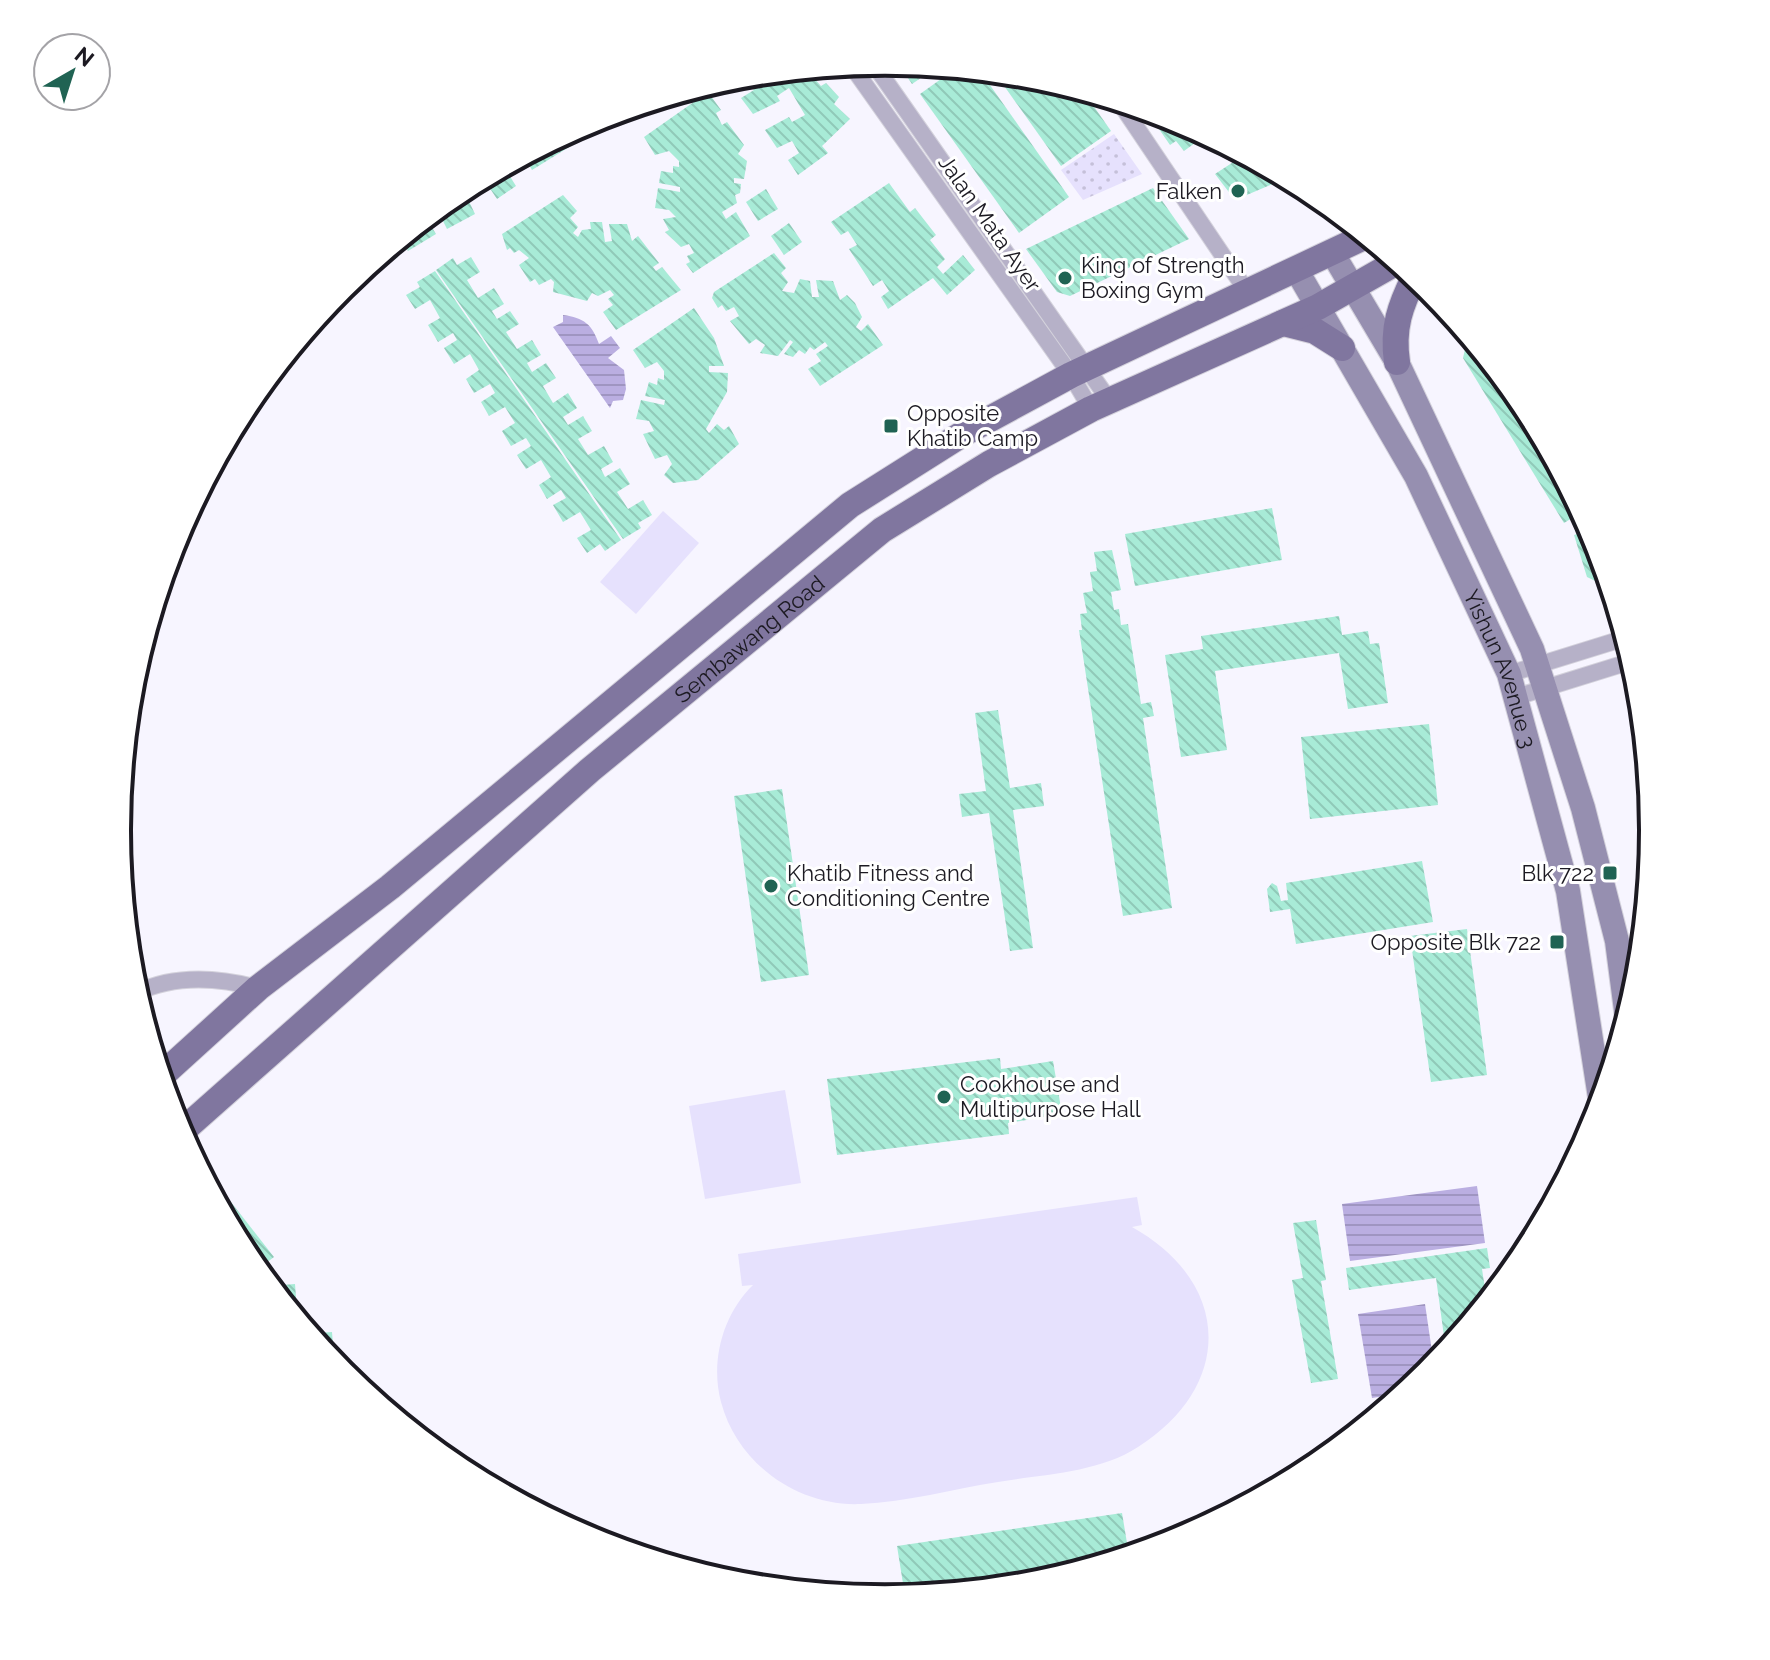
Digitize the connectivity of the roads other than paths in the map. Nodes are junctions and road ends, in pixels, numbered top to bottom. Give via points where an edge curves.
1 (882, 76) edge
2 (860, 77) edge
3 (1129, 117) edge
4 (1356, 242) edge
5 (1333, 254) junction
6 (1387, 268) edge
7 (1297, 271) junction
8 (1351, 287) junction
9 (1409, 288) edge
10 (1248, 293) junction
11 (1318, 307) junction
12 (1056, 322) junction
13 (1283, 323) junction
14 (1040, 331) junction
15 (1342, 348) junction
16 (1397, 362) junction
17 (1080, 371) junction
18 (1100, 405) junction
19 (1615, 643) edge
20 (1620, 663) edge
21 (1509, 674) junction
22 (1542, 677) junction
23 (1516, 697) junction
24 (1623, 987) edge
25 (148, 988) edge
26 (258, 988) junction
27 (170, 1068) edge
28 (1597, 1078) edge
29 (190, 1124) edge

1 - 12 street, Jalan Mata Ayer
2 - 14 street, Jalan Mata Ayer
3 - 10 street
4 - 5 main road, Sembawang Road
5 - 7 main road, Sembawang Road
5 - 8 main road, Yishun Avenue 3
6 - 8 main road, Sembawang Road
7 - 10 main road, Sembawang Road
7 - 11 main road, Yishun Avenue 3
8 - 11 main road, Sembawang Road
8 - 16 main road, Yishun Avenue 3
9 - 16 main road via 1399,308
10 - 17 main road, Sembawang Road
11 - 13 main road, Sembawang Road
11 - 15 main road, Yishun Avenue 3
12 - 14 street
12 - 17 street, Jalan Mata Ayer
13 - 15 main road via 1315,331
13 - 18 main road, Sembawang Road
14 - 17 street, Jalan Mata Ayer
15 - 21 main road, Yishun Avenue 3 via 1416,476
16 - 22 main road, Yishun Avenue 3
17 - 18 street, Jalan Mata Ayer
17 - 26 main road, Sembawang Road via 964,433 850,505 390,887
18 - 29 main road, Sembawang Road via 989,464 882,530 590,770
19 - 22 street
20 - 22 street
21 - 22 street
21 - 23 main road, Yishun Avenue 3
22 - 23 street
22 - 24 main road, Yishun Avenue 3 via 1583,808 1614,928
23 - 28 main road, Yishun Avenue 3 via 1568,891
25 - 26 street via 167,979 229,980
26 - 27 main road, Sembawang Road

